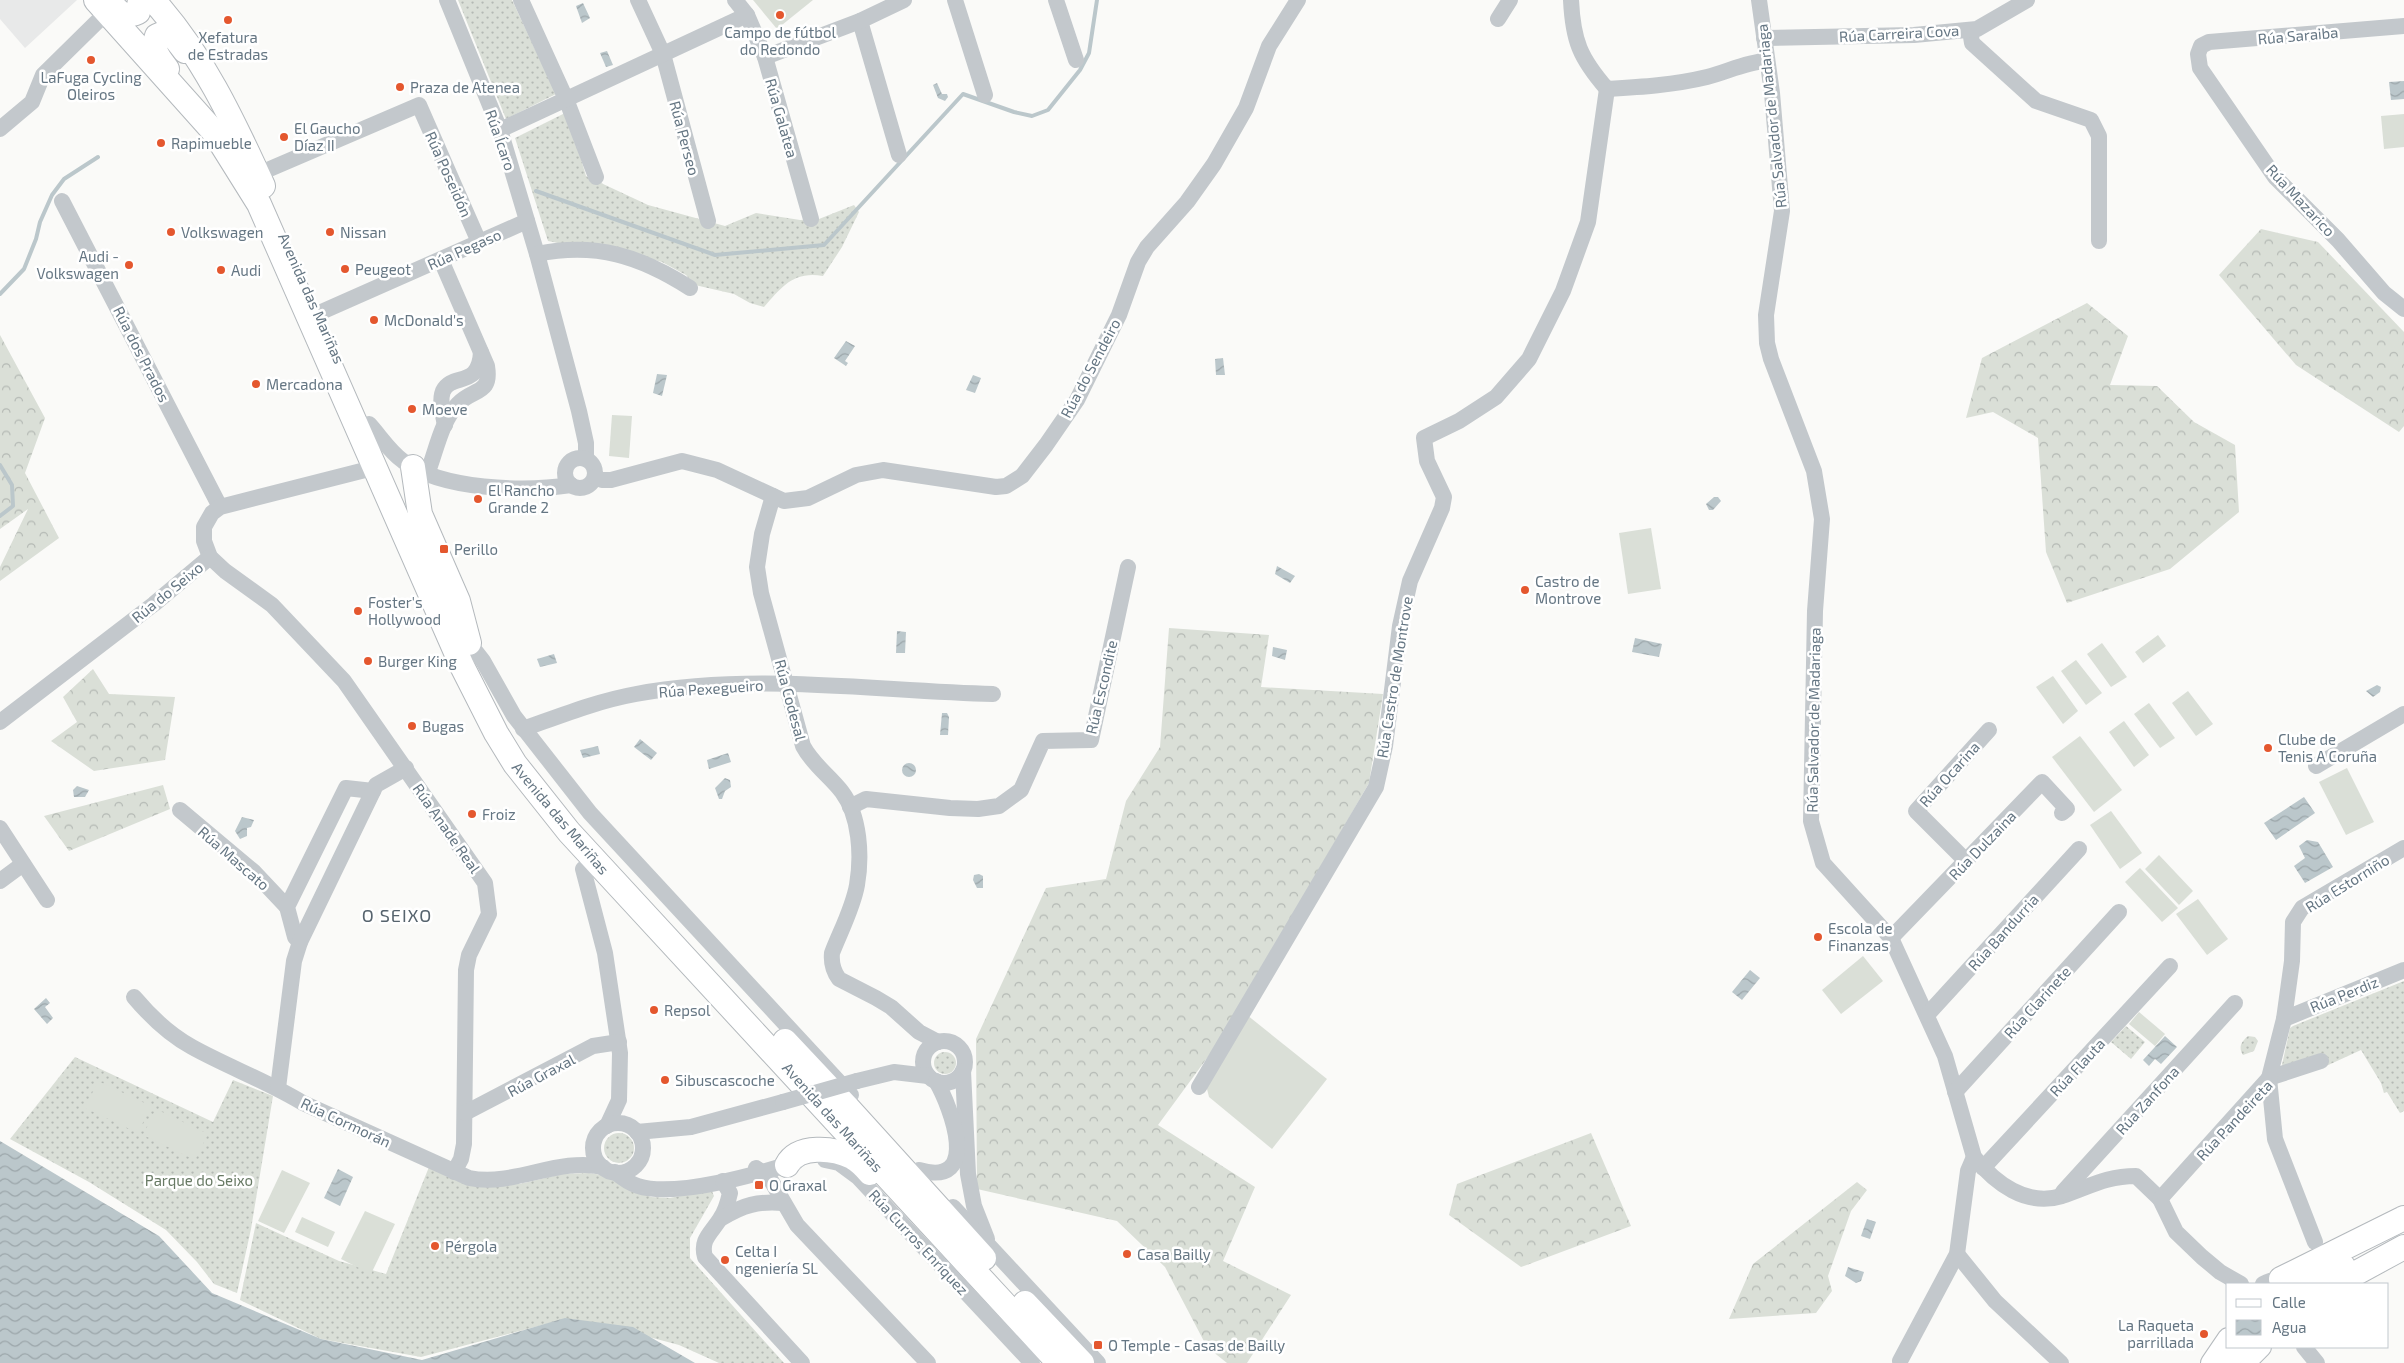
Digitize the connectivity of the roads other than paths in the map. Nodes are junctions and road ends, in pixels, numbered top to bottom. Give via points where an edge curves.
1 (140, 0) edge
2 (153, 0) edge
3 (447, 0) edge
4 (521, 0) edge
5 (638, 0) edge
6 (735, 0) edge
7 (904, 0) edge
8 (954, 0) edge
9 (1056, 0) edge
10 (1298, 0) edge
11 (1510, 0) edge
12 (1571, 0) edge
13 (1759, 0) edge
14 (2027, 0) edge
15 (104, 4) edge
16 (747, 15) junction
17 (1498, 19) dead end
18 (860, 21) junction
19 (2404, 26) edge
20 (1970, 30) junction
21 (1764, 38) junction
22 (662, 54) junction
23 (2198, 54) joint
24 (765, 57) junction
25 (1076, 60) dead end
26 (1766, 61) junction
27 (211, 80) junction
28 (1607, 89) junction
29 (984, 95) dead end
30 (566, 99) junction
31 (0, 129) edge
32 (500, 130) junction
33 (214, 132) junction
34 (899, 155) dead end
35 (258, 174) junction
36 (596, 177) dead end
37 (62, 201) dead end
38 (811, 219) dead end
39 (527, 221) junction
40 (708, 221) dead end
41 (2099, 241) dead end
42 (479, 242) junction
43 (537, 254) junction
44 (441, 260) junction
45 (690, 288) dead end
46 (2404, 309) edge
47 (318, 313) junction
48 (369, 424) junction
49 (586, 459) junction
50 (374, 468) junction
51 (420, 471) junction
52 (595, 477) junction
53 (568, 479) junction
54 (772, 496) junction
55 (220, 507) junction
56 (210, 557) junction
57 (1128, 567) dead end
58 (468, 643) junction
59 (787, 684) junction
60 (993, 694) dead end
61 (2404, 714) edge
62 (0, 722) edge
63 (523, 729) junction
64 (1989, 730) dead end
65 (496, 733) junction
66 (2316, 766) dead end
67 (406, 768) junction
68 (374, 792) junction
69 (850, 807) junction
70 (180, 810) dead end
71 (2062, 814) dead end
72 (0, 828) edge
73 (2404, 848) edge
74 (2079, 849) dead end
75 (1966, 861) junction
76 (23, 864) junction
77 (583, 869) joint
78 (0, 881) edge
79 (47, 900) dead end
80 (287, 907) junction
81 (2119, 912) dead end
82 (1891, 938) junction
83 (300, 942) junction
84 (2170, 966) dead end
85 (2404, 970) edge
86 (134, 997) dead end
87 (2234, 1003) dead end
88 (1927, 1015) junction
89 (2284, 1019) junction
90 (911, 1025) junction
91 (619, 1042) junction
92 (938, 1042) junction
93 (924, 1055) junction
94 (2322, 1061) dead end
95 (963, 1071) junction
96 (883, 1074) junction
97 (932, 1078) junction
98 (2269, 1078) junction
99 (1199, 1087) dead end
100 (278, 1088) junction
101 (620, 1088) junction
102 (1955, 1092) junction
103 (465, 1113) junction
104 (691, 1127) junction
105 (634, 1129) junction
106 (601, 1132) junction
107 (641, 1157) junction
108 (1979, 1163) junction
109 (787, 1165) junction
110 (556, 1167) junction
111 (609, 1170) junction
112 (919, 1170) junction
113 (454, 1172) junction
114 (765, 1173) junction
115 (723, 1181) junction
116 (688, 1187) junction
117 (663, 1189) junction
118 (2060, 1196) junction
119 (2160, 1199) junction
120 (783, 1203) junction
121 (722, 1218) junction
122 (2404, 1218) edge
123 (2404, 1234) edge
124 (2315, 1242) dead end
125 (2404, 1247) edge
126 (1957, 1254) junction
127 (1005, 1262) junction
128 (982, 1280) junction
129 (2238, 1282) edge
130 (2275, 1283) edge
131 (2313, 1283) edge
132 (2338, 1283) edge
133 (2226, 1341) edge
134 (2243, 1348) edge
135 (2260, 1348) edge
136 (2306, 1348) edge
137 (926, 1362) edge
138 (1900, 1362) dead end
139 (802, 1363) edge
140 (1032, 1363) edge
141 (1059, 1363) edge
142 (1082, 1363) edge
143 (1098, 1363) edge
144 (2061, 1363) edge
145 (2211, 1363) edge
146 (2232, 1363) edge
147 (2245, 1363) edge
148 (2317, 1363) edge

1 - 15 highway via 138,12 129,16
2 - 27 highway, Avenida das Mariñas
3 - 32 street, Rúa Ícaro
4 - 30 street
5 - 22 street, Rúa Perseo
6 - 16 street
7 - 18 street, Rúa Galatea
8 - 29 street
9 - 25 street
10 - 54 street, Rúa do Sendeiro via 1269,46 1252,95 1232,134 1187,202 1147,247 1138,262 1119,314 1076,400 1022,476 1006,486 996,487 883,470 856,476 808,498 784,501
11 - 17 street
12 - 28 street via 1572,28 1587,66
13 - 21 street, Rúa Salvador de Madariaga
14 - 20 street, Rúa Carreira Cova
15 - 31 street via 43,74 32,102
15 - 33 highway, Avenida das Mariñas
16 - 22 street
16 - 24 street
18 - 24 street, Rúa Galatea
18 - 34 street
19 - 23 street, Rúa Saraiba via 2209,42 2201,46
20 - 21 street, Rúa Carreira Cova via 1914,35
20 - 41 street via 1972,43 2036,101 2091,120 2099,136
21 - 26 street, Rúa Salvador de Madariaga
22 - 30 street
22 - 40 street, Rúa Perseo
23 - 46 street, Rúa Mazarico via 2200,68 2275,177
24 - 38 street, Rúa Galatea
26 - 28 street via 1661,86
26 - 82 street, Rúa Salvador de Madariaga via 1782,211 1766,315 1767,342 1814,471 1822,520 1815,625 1811,821 1823,863
27 - 33 highway via 175,38 164,33 156,36 156,54 191,96
27 - 35 highway, Avenida das Mariñas
28 - 99 street, Rúa Castro de Montrove via 1588,222 1563,291 1529,359 1496,397 1459,421 1424,438 1427,461 1444,498 1410,581 1400,626 1385,746 1376,787
30 - 32 street
30 - 36 street
32 - 39 street, Rúa Ícaro
33 - 50 highway, Avenida das Mariñas via 259,204
35 - 42 street, Rúa Poseidón via 418,105
35 - 47 highway, Avenida das Mariñas
37 - 55 street, Rúa dos Prados
39 - 42 street, Rúa Pegaso
39 - 43 street, Rúa Ícaro
42 - 44 street, Rúa Pegaso
43 - 45 street via 575,249 598,250 659,268
43 - 49 street, Rúa Ícaro via 579,411
44 - 47 street, Rúa Pegaso
44 - 51 street via 489,376 480,391 459,402
47 - 48 highway, Avenida das Mariñas
48 - 51 street via 402,461
48 - 58 highway, Avenida das Mariñas
49 - 52 street via 593,464
49 - 53 street, Rúa do Sendeiro via 572,460
50 - 55 street
50 - 65 highway, Avenida das Mariñas via 462,666
51 - 53 street, Rúa do Sendeiro via 472,484 546,488
51 - 58 highway via 417,496 420,514 458,602
52 - 53 street, Rúa do Sendeiro via 585,488
52 - 54 street, Rúa do Sendeiro via 611,480 682,461 718,470
54 - 59 street, Rúa Codesal via 758,567 761,593
55 - 56 street, Rúa do Seixo via 204,527 204,541
56 - 62 street, Rúa do Seixo
56 - 67 street, Rúa Anade Real via 272,605 323,658 364,707
57 - 69 street, Rúa Escondite via 1091,740 1043,741 1021,790 1000,806 950,808 866,799
58 - 63 street via 483,661
58 - 142 highway, Avenida das Mariñas via 514,735 561,798
59 - 60 street, Rúa Pexegueiro
59 - 63 street, Rúa Pexegueiro via 732,684 636,694 604,701
59 - 69 street, Rúa Codesal via 808,755 843,793
61 - 66 street
63 - 112 street via 590,813
64 - 75 street, Rúa Ocarina via 1916,811
65 - 77 highway via 502,755 514,776 573,851
65 - 128 highway, Avenida das Mariñas via 526,781 569,832
67 - 68 street via 376,785
67 - 103 street, Rúa Anade Real via 481,876 488,898 488,914 469,954 466,970
68 - 80 street via 346,788
68 - 83 street
69 - 90 street, Rúa Codesal via 858,835 857,886 832,953 832,966 839,979 891,1007
70 - 80 street, Rúa Mascato via 254,872
71 - 75 street, Rúa Dulzaina via 2067,809 2042,782
72 - 76 street
73 - 89 street, Rúa Estorniño via 2302,908 2293,922 2292,960
74 - 88 street, Rúa Bandurria
75 - 82 street, Rúa Dulzaina
76 - 78 street
76 - 79 street
77 - 91 street via 605,953
80 - 83 street via 295,937
81 - 102 street, Rúa Clarinete
82 - 88 street, Rúa Salvador de Madariaga
83 - 100 street via 294,960
84 - 108 street, Rúa Flauta
85 - 89 street, Rúa Perdiz
86 - 100 street, Rúa Cormorán via 150,1016 191,1047
87 - 118 street, Rúa Zanfona
88 - 102 street, Rúa Salvador de Madariaga via 1946,1056
89 - 98 street
90 - 92 street, Rúa Codesal
90 - 93 street, Rúa Codesal
91 - 101 street
91 - 103 street, Rúa Graxal via 593,1046
92 - 93 street
92 - 95 street via 950,1042 960,1049 965,1060
93 - 96 street
93 - 97 street via 923,1064
94 - 98 street, Rúa Pandeireta
95 - 97 street via 948,1083
95 - 127 street via 970,1190 986,1237
96 - 97 street via 908,1072
96 - 104 street, bridge
97 - 112 street via 951,1114 957,1155 952,1166 942,1172
98 - 119 street, Rúa Pandeireta
98 - 124 street via 2275,1139
100 - 113 street, Rúa Cormorán via 303,1103
101 - 105 street
101 - 106 street via 616,1110
102 - 108 street, Rúa Salvador de Madariaga
103 - 113 street, Rúa Anade Real via 463,1152
104 - 105 street
104 - 107 street
105 - 106 street via 619,1123
105 - 107 street via 642,1141
106 - 110 street, Rúa Cormorán
106 - 111 street via 594,1150
107 - 111 street via 628,1171
107 - 117 street via 647,1180
108 - 118 street via 2000,1184 2027,1197
108 - 126 street via 1968,1171
109 - 114 street, Rúa Curros Enríquez
109 - 120 street
109 - 128 highway via 797,1154 815,1150 852,1157 954,1260
109 - 140 street, Rúa Curros Enríquez via 815,1158 839,1163 851,1171
110 - 111 street, Rúa Cormorán via 578,1165
110 - 113 street, Rúa Cormorán via 496,1180 481,1180
111 - 117 street via 638,1186
112 - 127 street
114 - 115 street, Rúa Curros Enríquez
114 - 116 street via 759,1168 744,1166
114 - 120 street
115 - 116 street, Rúa Curros Enríquez
115 - 121 street via 730,1193
116 - 117 street
118 - 119 street via 2117,1176 2136,1176
119 - 129 street via 2176,1232 2202,1258
120 - 121 street via 748,1204
120 - 137 street via 797,1225
121 - 139 street via 704,1240 705,1258
122 - 130 highway
123 - 131 highway
125 - 132 highway
126 - 138 street
126 - 144 street via 1995,1301
127 - 143 street
128 - 141 highway, Avenida das Mariñas
129 - 130 street
133 - 145 main road
134 - 146 highway
135 - 147 main road
136 - 148 street

